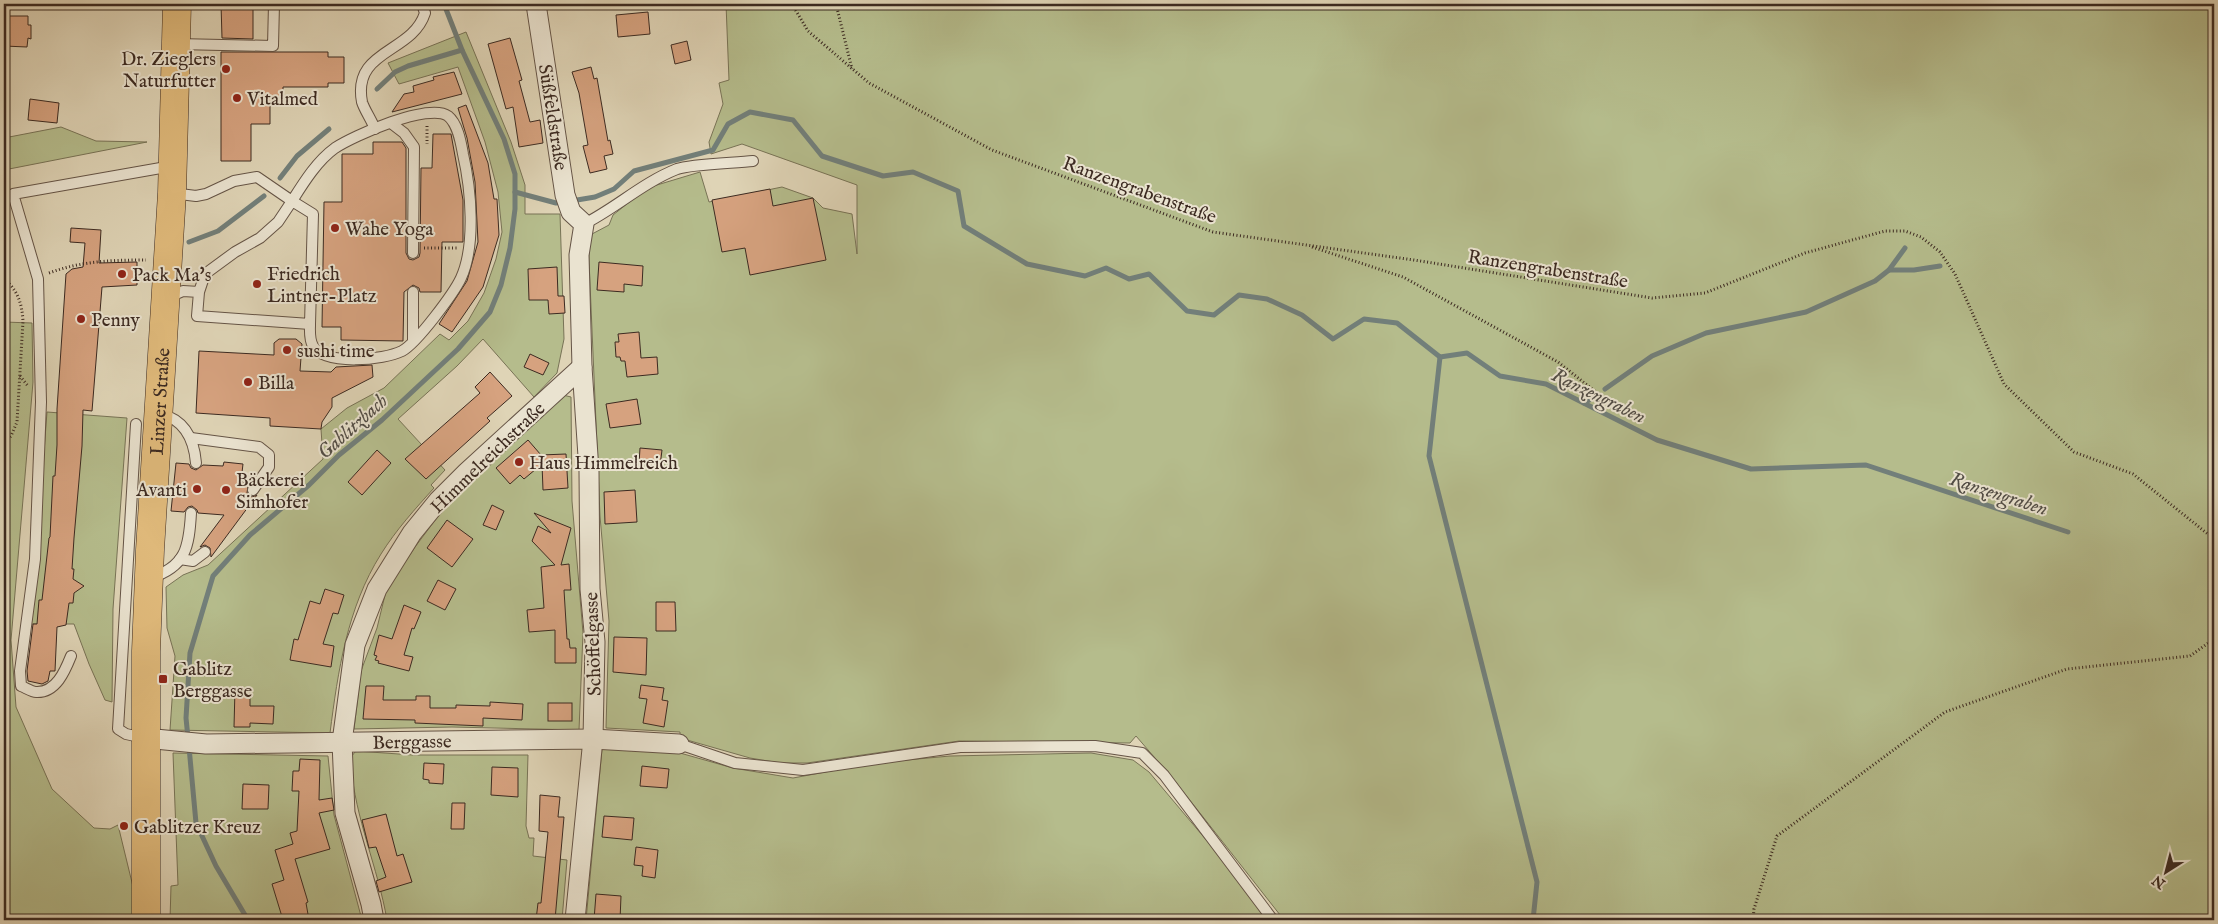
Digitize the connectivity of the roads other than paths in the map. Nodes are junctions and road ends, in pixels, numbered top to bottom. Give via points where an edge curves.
1 (178, 4) edge
2 (274, 4) edge
3 (422, 4) edge
4 (536, 4) edge
5 (178, 44) junction
6 (391, 123) junction
7 (375, 129) junction
8 (753, 161) dead end
9 (172, 166) junction
10 (172, 193) junction
11 (292, 201) junction
12 (584, 224) junction
13 (413, 251) road end
14 (198, 292) junction
15 (413, 292) dead end
16 (167, 298) junction
17 (310, 324) junction
18 (413, 340) junction
19 (582, 367) junction
20 (147, 418) junction
21 (191, 438) junction
22 (196, 463) dead end
23 (253, 490) dead end
24 (191, 513) dead end
25 (205, 552) dead end
26 (180, 559) junction
27 (149, 578) junction
28 (71, 656) dead end
29 (145, 738) junction
30 (593, 739) junction
31 (342, 742) junction
32 (679, 744) joint
33 (146, 920) edge
34 (374, 920) edge
35 (575, 920) edge
36 (1273, 920) edge

1 - 5 main road, Linzer Straße
2 - 5 lane via 273,46
3 - 7 lane via 425,14 415,32 379,56 365,74 362,103
4 - 12 street, Süßfeldstraße via 567,201
5 - 9 main road, Linzer Straße
6 - 7 lane
6 - 13 lane via 404,132 414,147
6 - 18 lane via 427,113 449,117 461,143 466,168 470,208 468,248 461,279
7 - 11 lane via 335,148 316,166
8 - 12 lane via 678,168 635,190
9 - 10 main road, Linzer Straße
9 - 28 lane via 14,194 38,279 41,402 34,559 21,686 35,693 48,690 65,671
10 - 11 lane via 196,196 234,181 257,177
10 - 16 main road, Linzer Straße
11 - 14 lane via 278,222 260,238 205,274
11 - 17 lane via 313,214
12 - 19 street via 579,255
14 - 16 lane via 183,291
14 - 17 lane via 198,316
15 - 18 lane
16 - 20 main road, Linzer Straße
17 - 18 lane via 313,346 330,358 380,358 402,351
19 - 30 street, Schöffelgasse via 595,642
19 - 31 street, Himmelreichstraße via 467,472 412,533 377,589 355,645
20 - 21 lane via 170,416
20 - 27 main road, Linzer Straße
20 - 29 lane via 118,729
21 - 22 lane
21 - 23 lane via 259,447 269,455 269,467
24 - 26 lane via 190,536
25 - 26 lane via 193,561
26 - 27 lane via 173,567
27 - 29 main road, Linzer Straße
29 - 31 street, Berggasse via 206,744
29 - 33 main road, Linzer Straße
30 - 31 street, Berggasse
30 - 32 street, Berggasse
30 - 35 street, Schöffelgasse
31 - 34 street, Himmelreichstraße via 345,813
32 - 36 lane via 735,763 803,770 960,747 1095,746 1142,753 1164,775

